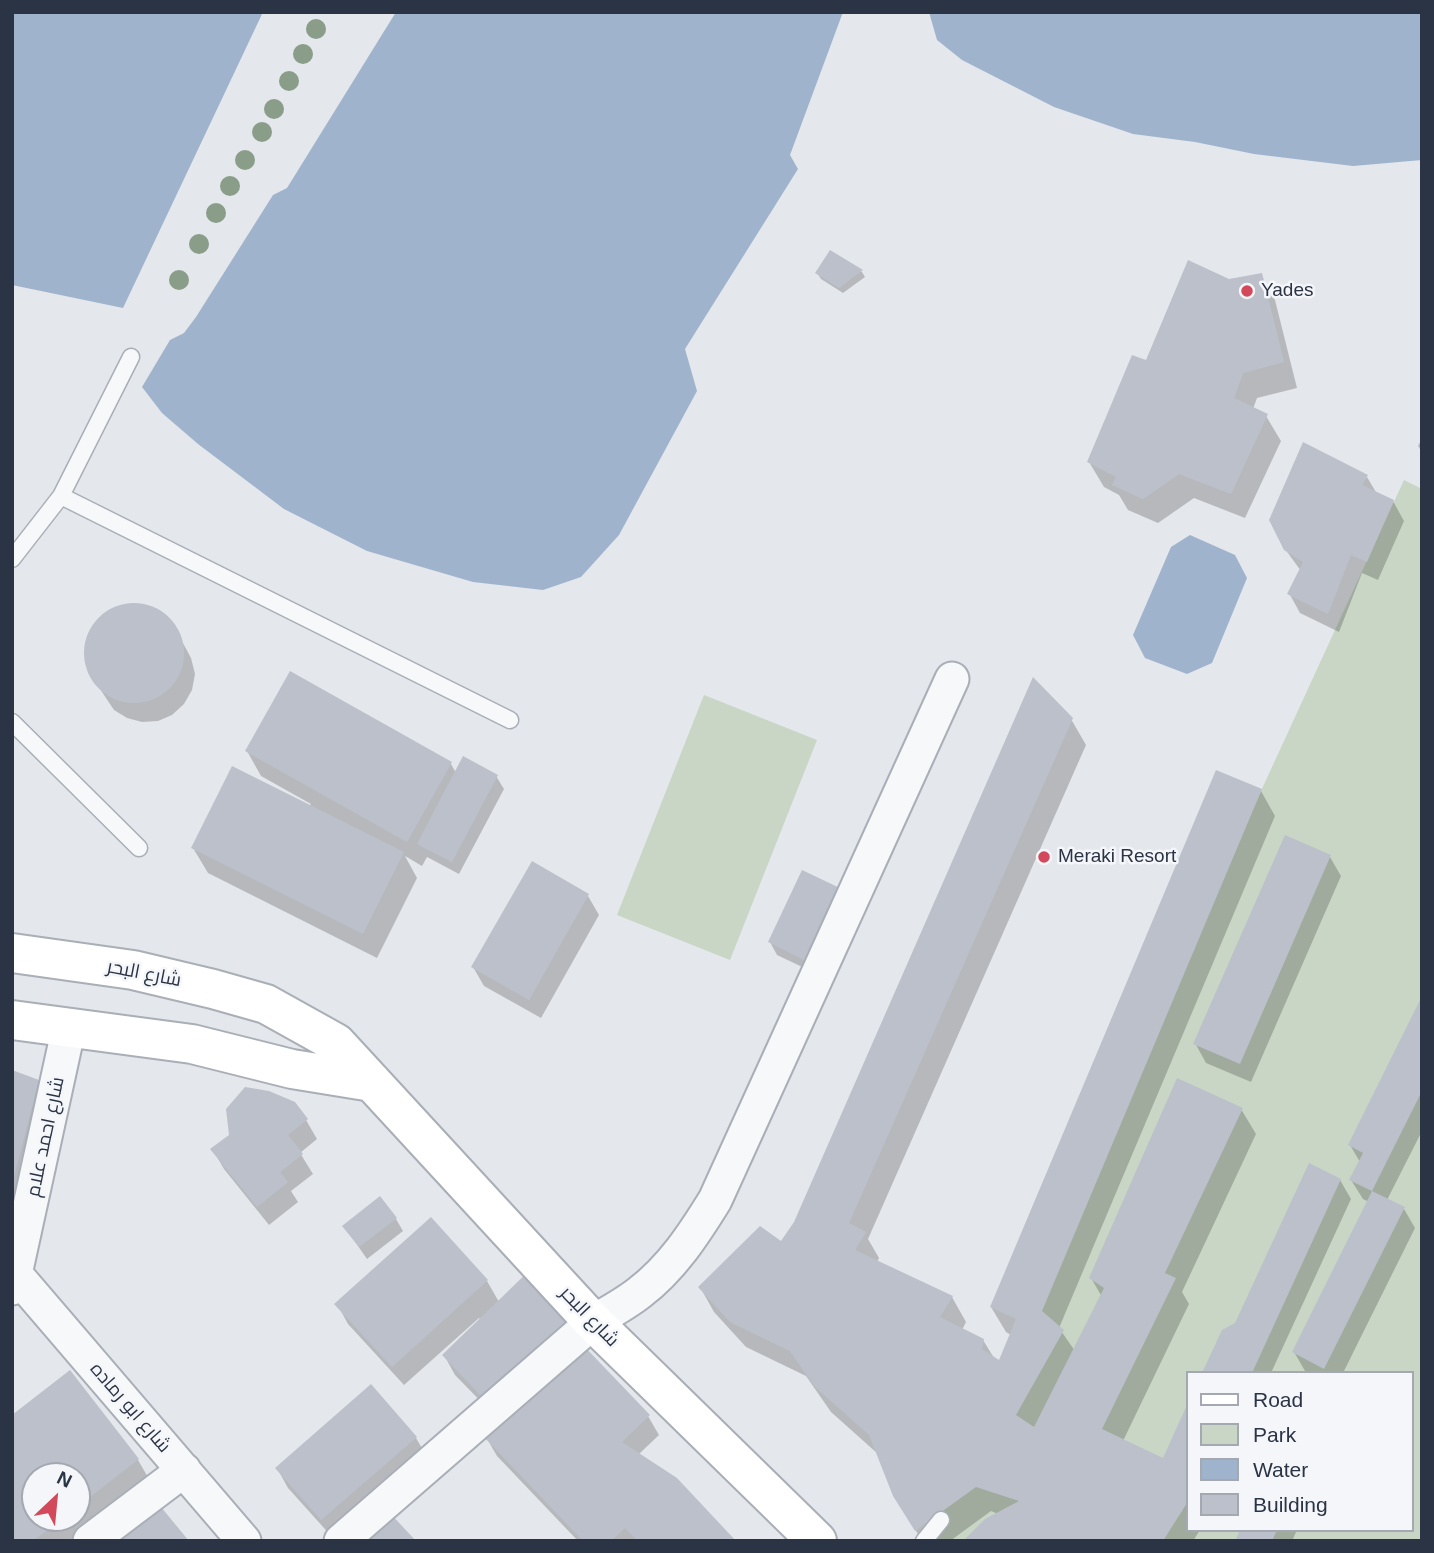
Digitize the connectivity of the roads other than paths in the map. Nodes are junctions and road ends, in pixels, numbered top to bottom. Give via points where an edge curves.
1 (131, 357) dead end
2 (61, 496) junction
3 (12, 559) edge
4 (952, 679) dead end
5 (510, 720) dead end
6 (12, 722) edge
7 (139, 848) dead end
8 (12, 953) edge
9 (12, 1020) edge
10 (69, 1027) junction
11 (372, 1082) junction
12 (14, 1282) edge
13 (593, 1322) junction
14 (184, 1470) junction
15 (941, 1520) dead end
16 (90, 1541) edge
17 (244, 1541) edge
18 (341, 1541) edge
19 (817, 1541) edge
20 (924, 1541) edge

1 - 2 lane
2 - 3 lane
2 - 5 lane
4 - 13 street via 715,1200 670,1264 639,1294
6 - 7 lane
8 - 11 main road, شارع البحر via 133,970 266,1004 336,1043
9 - 10 main road
10 - 11 main road via 192,1044 292,1069
10 - 12 street, شارع احمد علام
11 - 13 main road, شارع البحر
12 - 14 street, شارع ابو رماده
13 - 18 street
13 - 19 main road, شارع البحر
14 - 16 street
14 - 17 street, شارع ابو رماده
15 - 20 lane

